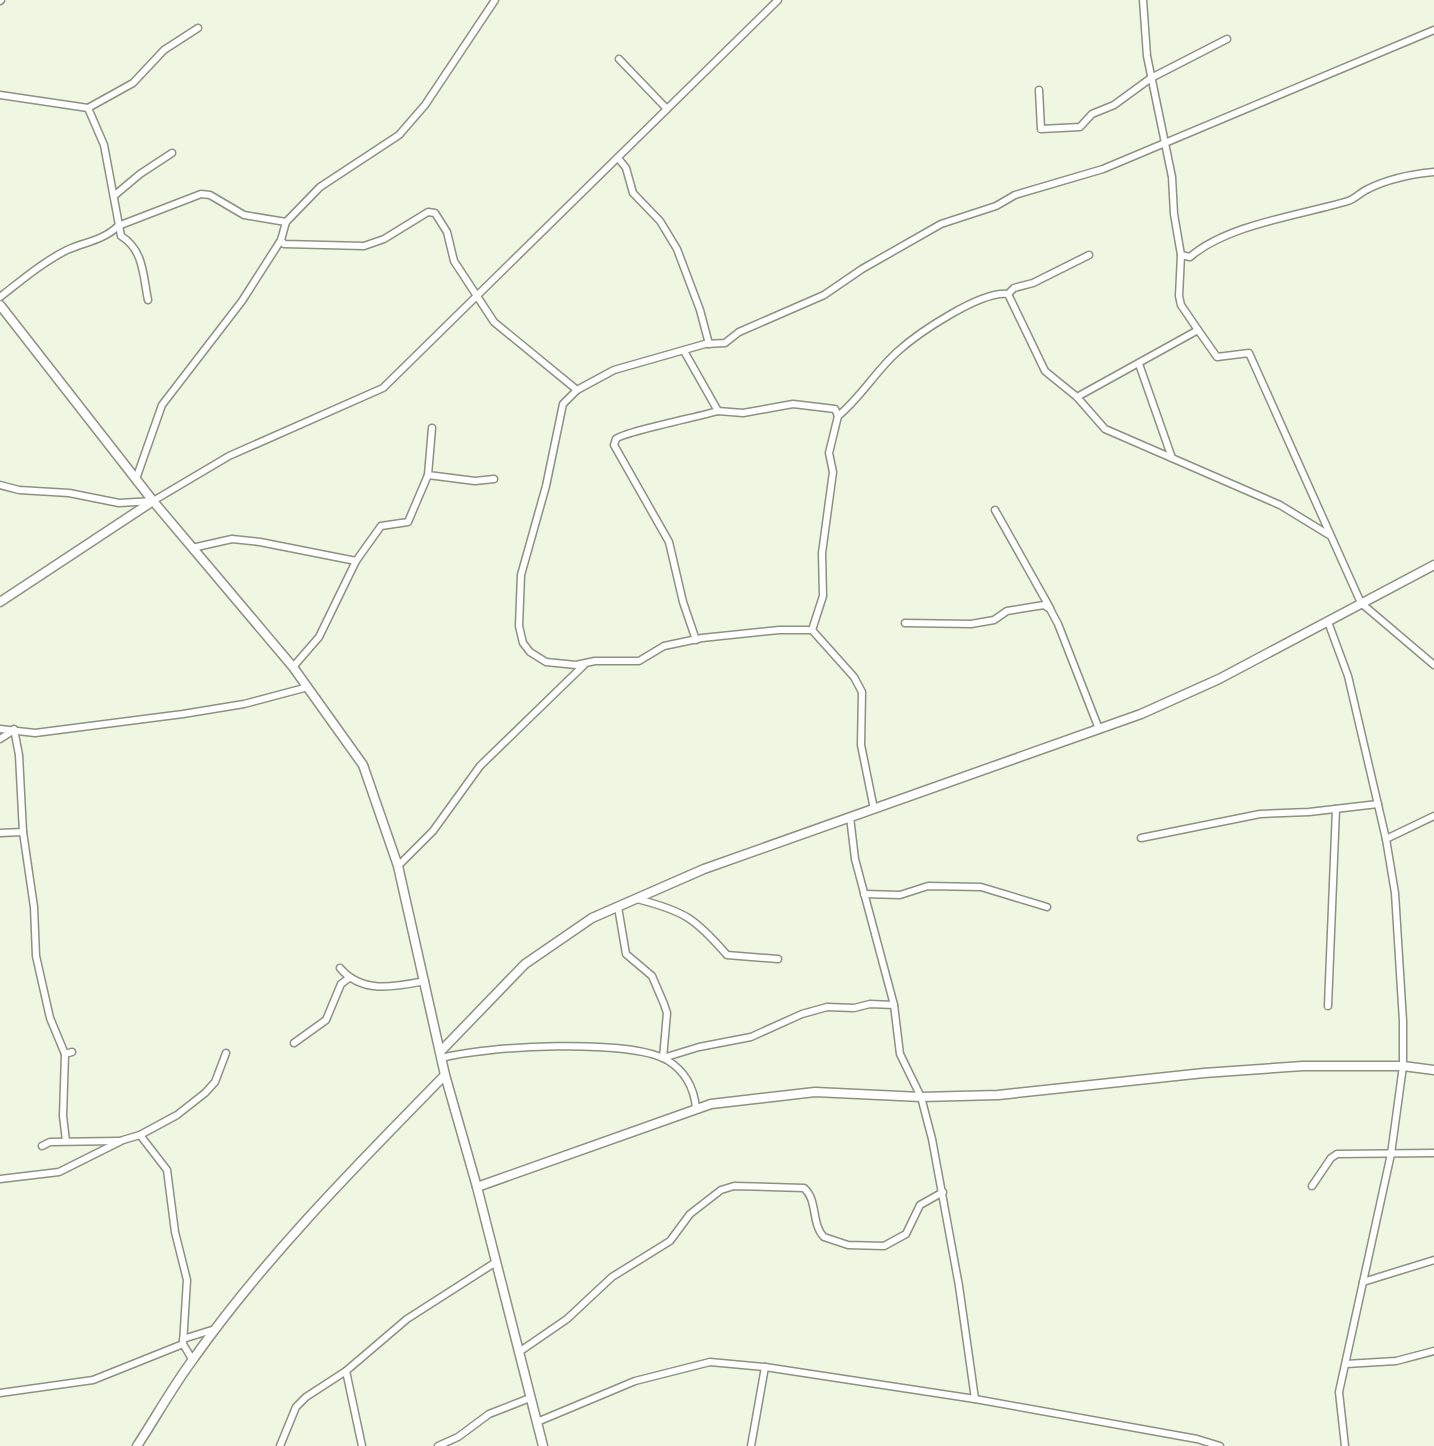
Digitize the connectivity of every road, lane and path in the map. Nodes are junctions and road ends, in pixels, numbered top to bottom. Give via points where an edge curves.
1 (495, 0) edge
2 (778, 0) edge
3 (1143, 0) edge
4 (198, 28) dead end
5 (1434, 30) edge
6 (1227, 39) dead end
7 (619, 59) dead end
8 (1151, 78) junction
9 (1039, 90) dead end
10 (0, 95) edge
11 (88, 108) junction
12 (668, 109) junction
13 (1165, 144) junction
14 (172, 153) dead end
15 (618, 158) junction
16 (1434, 172) edge
17 (116, 195) junction
18 (286, 222) junction
19 (118, 226) junction
20 (281, 240) junction
21 (1089, 255) dead end
22 (1181, 255) junction
23 (1008, 294) junction
24 (478, 296) junction
25 (0, 297) edge
26 (148, 300) dead end
27 (0, 305) edge
28 (1198, 330) junction
29 (710, 344) junction
30 (684, 351) junction
31 (1139, 364) junction
32 (577, 390) junction
33 (1077, 398) junction
34 (718, 411) junction
35 (838, 416) junction
36 (432, 428) dead end
37 (1172, 458) junction
38 (428, 475) junction
39 (136, 479) junction
40 (494, 479) dead end
41 (0, 485) edge
42 (153, 501) junction
43 (995, 510) dead end
44 (1329, 535) junction
45 (192, 548) junction
46 (356, 561) junction
47 (1434, 566) edge
48 (0, 602) edge
49 (1361, 603) junction
50 (1050, 609) junction
51 (1329, 622) junction
52 (905, 623) dead end
53 (812, 630) junction
54 (696, 640) junction
55 (584, 665) junction
56 (1434, 665) edge
57 (293, 667) junction
58 (308, 687) junction
59 (0, 729) edge
60 (14, 729) junction
61 (1098, 729) junction
62 (0, 739) edge
63 (1378, 804) junction
64 (874, 809) junction
65 (1336, 809) junction
66 (1434, 816) edge
67 (850, 817) junction
68 (22, 832) junction
69 (0, 833) edge
70 (1141, 838) dead end
71 (1386, 839) junction
72 (398, 866) junction
73 (864, 894) junction
74 (636, 899) junction
75 (618, 906) junction
76 (1047, 907) dead end
77 (778, 959) dead end
78 (340, 968) dead end
79 (349, 978) junction
80 (425, 981) junction
81 (894, 1005) junction
82 (1328, 1006) dead end
83 (294, 1043) dead end
84 (226, 1053) dead end
85 (441, 1055) junction
86 (663, 1058) junction
87 (1403, 1066) junction
88 (1434, 1070) edge
89 (445, 1075) junction
90 (921, 1097) junction
91 (696, 1108) junction
92 (140, 1135) junction
93 (123, 1140) junction
94 (66, 1141) junction
95 (42, 1146) dead end
96 (1434, 1153) edge
97 (1391, 1154) junction
98 (0, 1179) edge
99 (1312, 1186) dead end
100 (477, 1187) junction
101 (943, 1192) junction
102 (1434, 1260) edge
103 (496, 1262) junction
104 (1363, 1282) junction
105 (215, 1329) junction
106 (183, 1341) junction
107 (1434, 1351) edge
108 (519, 1352) junction
109 (192, 1359) junction
110 (1346, 1364) junction
111 (765, 1367) junction
112 (346, 1371) junction
113 (0, 1394) edge
114 (530, 1398) junction
115 (975, 1399) junction
116 (537, 1422) junction
117 (137, 1446) edge
118 (280, 1446) edge
119 (362, 1446) edge
120 (438, 1446) edge
121 (543, 1446) edge
122 (751, 1446) edge
123 (1220, 1446) edge
124 (1345, 1446) edge

1 - 18 street via 425,105 399,135 320,187
2 - 12 street
3 - 8 street
4 - 11 street via 164,50 133,83
5 - 13 street
6 - 8 street
7 - 12 street
8 - 9 street via 1114,105 1092,114 1080,127 1041,129
8 - 13 street
10 - 11 street
11 - 17 street via 104,145
12 - 15 street
13 - 22 street
13 - 29 street via 941,224 808,303 739,332 725,343
14 - 17 street
15 - 24 street
15 - 29 street via 626,168 633,193 660,221 677,249
16 - 22 street via 1386,182 1366,189 1350,201 1266,221 1190,257
17 - 19 street
18 - 19 street via 244,214 201,194
18 - 20 street
19 - 25 street via 110,234 42,265
19 - 26 street via 121,236 133,243 139,253
20 - 24 street via 296,245 364,246 384,239 428,212 435,213 447,232 454,261
20 - 39 street via 242,301 162,405
21 - 23 street
22 - 28 street via 1181,305
23 - 33 street via 1045,371
23 - 35 street via 984,298 937,322 897,352
24 - 32 street via 501,330
24 - 42 street via 383,388 229,456
27 - 39 street
28 - 31 street
28 - 44 street via 1217,357 1249,352
29 - 30 street
30 - 32 street via 614,370
30 - 34 street
31 - 33 street
31 - 37 street
32 - 55 street via 563,404 554,439 546,486 521,575 519,626 523,643 546,662
33 - 37 street via 1105,429
34 - 35 street via 743,413 793,404 835,409
34 - 54 street via 625,433 614,445 669,542
35 - 53 street via 829,453 833,472 822,553 823,596
36 - 38 street
37 - 44 street via 1280,505
38 - 40 street via 475,481
38 - 46 street via 408,522 381,526
39 - 42 street
41 - 42 street via 119,502
42 - 45 street
42 - 48 street
43 - 50 street
44 - 49 street
45 - 46 street via 232,539
45 - 57 street
46 - 57 street via 319,637
47 - 49 street
49 - 51 street
49 - 56 street
50 - 52 street via 1044,605 1007,611 994,620 970,624
50 - 61 street
51 - 61 street via 1219,679
51 - 63 street via 1348,676
53 - 54 street
53 - 64 street via 854,677 862,692 861,745
54 - 55 street via 653,650 639,661
55 - 72 street via 480,766 434,831
57 - 58 street
58 - 60 street via 244,704 183,714 35,733
58 - 72 street via 363,765
59 - 60 street
60 - 62 street
60 - 68 street
61 - 64 street
63 - 65 street
63 - 71 street
64 - 67 street
65 - 70 street via 1260,814
65 - 82 street
66 - 71 street
67 - 73 street
67 - 74 street via 704,869
68 - 69 street
68 - 94 street via 34,907 38,968 50,1018 69,1053 63,1116
71 - 87 street via 1395,893
72 - 80 street
73 - 76 street via 900,895 928,886 981,887
73 - 81 street
74 - 75 street
74 - 77 street via 673,908 700,924 726,955
75 - 85 street via 583,923 525,964
75 - 86 street via 626,954 652,976 667,1013
78 - 79 street
79 - 80 street via 376,987
79 - 83 street via 341,984 326,1020
80 - 85 street
81 - 86 street via 817,1009 751,1037
81 - 90 street via 900,1054
84 - 92 street via 215,1082 205,1093
85 - 86 street via 516,1047 638,1050
85 - 89 street
86 - 91 street via 690,1083
87 - 88 street
87 - 90 street via 1303,1066 998,1095
87 - 97 street
89 - 100 street
89 - 105 street via 313,1210
90 - 91 street via 815,1092
90 - 101 street
91 - 100 street
92 - 93 street
92 - 106 street via 167,1170 174,1232 187,1280
93 - 94 street
93 - 98 street via 59,1172
94 - 95 street
96 - 97 street
97 - 99 street via 1334,1156
97 - 104 street
100 - 103 street
101 - 108 street via 920,1205 906,1234 884,1246 848,1245 824,1237 811,1196 804,1188 734,1186 721,1190 690,1214 670,1241 612,1277 567,1319
101 - 115 street
102 - 104 street
103 - 108 street
103 - 112 street via 407,1319
104 - 110 street
105 - 106 street
105 - 109 street
106 - 109 street
106 - 113 street via 93,1380
107 - 110 street via 1396,1361
108 - 114 street
109 - 117 street
110 - 124 street via 1339,1392
111 - 115 street
111 - 116 street via 710,1362 635,1381
111 - 122 street
112 - 118 street via 296,1407
112 - 119 street
114 - 116 street
114 - 120 street via 489,1414 458,1437
115 - 123 street
116 - 121 street

